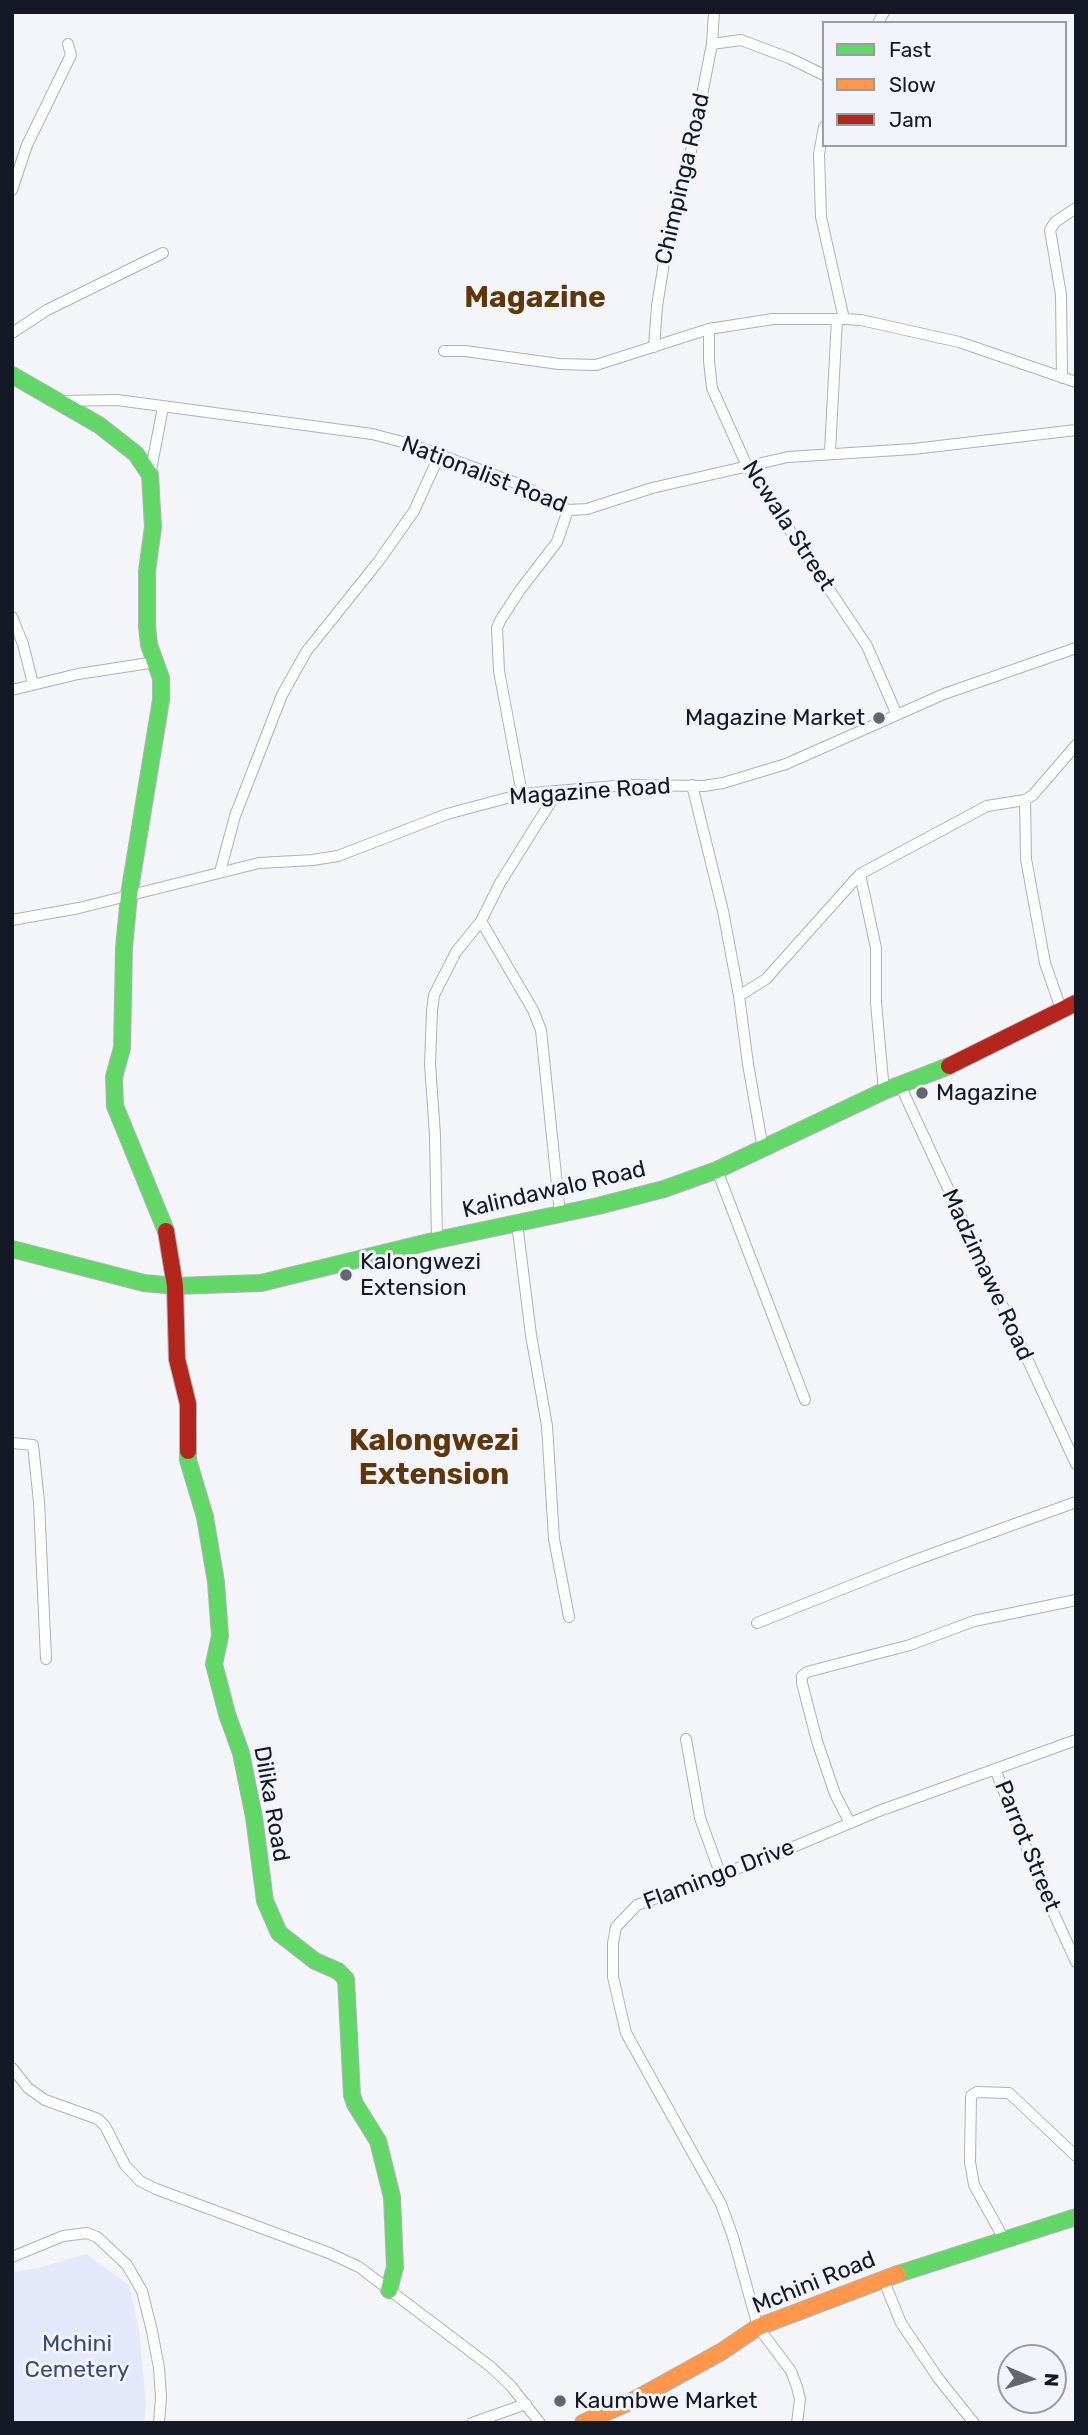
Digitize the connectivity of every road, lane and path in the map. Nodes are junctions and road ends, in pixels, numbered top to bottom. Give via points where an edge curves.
1 (714, 12) edge
2 (68, 44) dead end
3 (712, 44) junction
4 (822, 74) edge
5 (822, 138) edge
6 (12, 190) edge
7 (1076, 208) edge
8 (163, 253) dead end
9 (840, 319) junction
10 (709, 329) junction
11 (12, 333) edge
12 (654, 347) junction
13 (444, 351) dead end
14 (12, 375) edge
15 (1062, 378) junction
16 (1076, 382) edge
17 (54, 401) junction
18 (163, 407) junction
19 (1076, 430) edge
20 (830, 452) junction
21 (439, 456) junction
22 (747, 466) junction
23 (150, 475) junction
24 (568, 510) junction
25 (12, 617) edge
26 (1076, 648) edge
27 (156, 662) junction
28 (33, 684) junction
29 (12, 690) edge
30 (897, 715) junction
31 (1076, 745) edge
32 (692, 785) junction
33 (557, 792) junction
34 (522, 794) junction
35 (1024, 800) junction
36 (220, 872) junction
37 (860, 874) junction
38 (129, 895) junction
39 (12, 920) edge
40 (481, 921) junction
41 (739, 996) junction
42 (1068, 1006) edge
43 (892, 1088) junction
44 (763, 1149) junction
45 (717, 1170) junction
46 (560, 1214) junction
47 (517, 1223) junction
48 (437, 1240) junction
49 (12, 1249) edge
50 (175, 1286) junction
51 (805, 1400) dead end
52 (12, 1443) edge
53 (1076, 1464) edge
54 (1076, 1502) edge
55 (1076, 1600) edge
56 (569, 1618) dead end
57 (757, 1623) dead end
58 (46, 1659) dead end
59 (687, 1739) dead end
60 (1076, 1740) edge
61 (995, 1769) junction
62 (850, 1823) junction
63 (720, 1874) junction
64 (1076, 1962) edge
65 (12, 2068) edge
66 (1076, 2156) edge
67 (1076, 2217) edge
68 (1004, 2239) junction
69 (12, 2257) edge
70 (883, 2279) junction
71 (389, 2290) junction
72 (758, 2327) junction
73 (526, 2404) junction
74 (589, 2422) edge
75 (159, 2423) edge
76 (471, 2423) edge
77 (540, 2423) edge
78 (797, 2423) edge
79 (974, 2423) edge

1 - 3 street, Chimpinga Road
2 - 6 street via 71,55 27,145
3 - 4 street via 741,40
3 - 12 street, Chimpinga Road via 669,232
5 - 9 street via 821,217
7 - 15 street via 1050,230 1061,296
8 - 11 street via 47,310
9 - 10 street via 773,319
9 - 15 street via 959,342
9 - 20 street
10 - 12 street
10 - 22 street, Ncwala Street via 712,388
12 - 13 street via 596,365
14 - 17 street
15 - 16 street
17 - 18 street, Nationalist Road via 117,400
17 - 23 street via 99,425 136,454
18 - 21 street, Nationalist Road via 372,434
18 - 23 street
19 - 20 street, Nationalist Road via 913,449
20 - 22 street, Nationalist Road
21 - 24 street, Nationalist Road via 524,486
21 - 36 street via 414,511 306,652 282,695 235,816
22 - 24 street, Nationalist Road via 587,509
22 - 30 street, Ncwala Street via 867,646
23 - 27 street via 153,527 147,626
24 - 34 street via 557,542 497,628 499,671
25 - 28 street
26 - 30 street, Magazine Road
27 - 28 street
27 - 38 street via 161,700
28 - 29 street
30 - 32 street, Magazine Road via 786,764 723,783
31 - 35 street
32 - 33 street, Magazine Road
32 - 41 street
33 - 34 street, Magazine Road
33 - 40 street
34 - 36 street, Magazine Road via 447,814 338,856 258,863
35 - 37 street via 978,810
35 - 42 street via 1026,859 1045,963
36 - 38 street, Magazine Road
37 - 41 street via 766,979
37 - 43 street, Madzimawe Road via 876,947 876,1003
38 - 39 street, Magazine Road
38 - 50 street via 115,1106 166,1231
40 - 46 street via 541,1030
40 - 48 street via 442,976 432,1011
41 - 44 street
42 - 43 street, Kalindawalo Road via 962,1060
43 - 44 street, Kalindawalo Road
43 - 53 street, Madzimawe Road
44 - 45 street, Kalindawalo Road
45 - 46 street, Kalindawalo Road via 664,1189
45 - 51 street
46 - 47 street, Kalindawalo Road
47 - 48 street, Kalindawalo Road
47 - 56 street via 547,1426 554,1539
48 - 50 street, Kalindawalo Road via 261,1283
49 - 50 street, Kalindawalo Road via 144,1283
50 - 71 street, Dilika Road via 177,1359 188,1404 188,1460 205,1517 216,1581 220,1636 214,1664 226,1714 242,1753 267,1908 279,1933 346,1979 352,2095 378,2141 392,2197 395,2267
52 - 58 street via 33,1445
54 - 57 street
55 - 62 street via 974,1621 802,1676 817,1741
59 - 63 street via 700,1818
60 - 61 street, Flamingo Drive
61 - 62 street, Flamingo Drive
61 - 64 street, Parrot Street
62 - 63 street, Flamingo Drive
63 - 72 street, Flamingo Drive via 637,1905 625,1915 612,1943 613,1977 626,2033 721,2204
65 - 71 street via 45,2100 98,2119 125,2165 141,2181 329,2253 359,2267
66 - 68 street via 1009,2093 977,2092 971,2096 974,2185
67 - 68 street, Mchini Road
68 - 70 street, Mchini Road
69 - 75 street via 63,2236 86,2233 97,2237 127,2265 142,2291 152,2331 161,2397
70 - 72 street, Mchini Road
70 - 79 street via 901,2323
71 - 73 street via 491,2367
72 - 74 street, Mchini Road via 721,2352
72 - 78 street via 791,2371 800,2399
73 - 76 street
73 - 77 street

